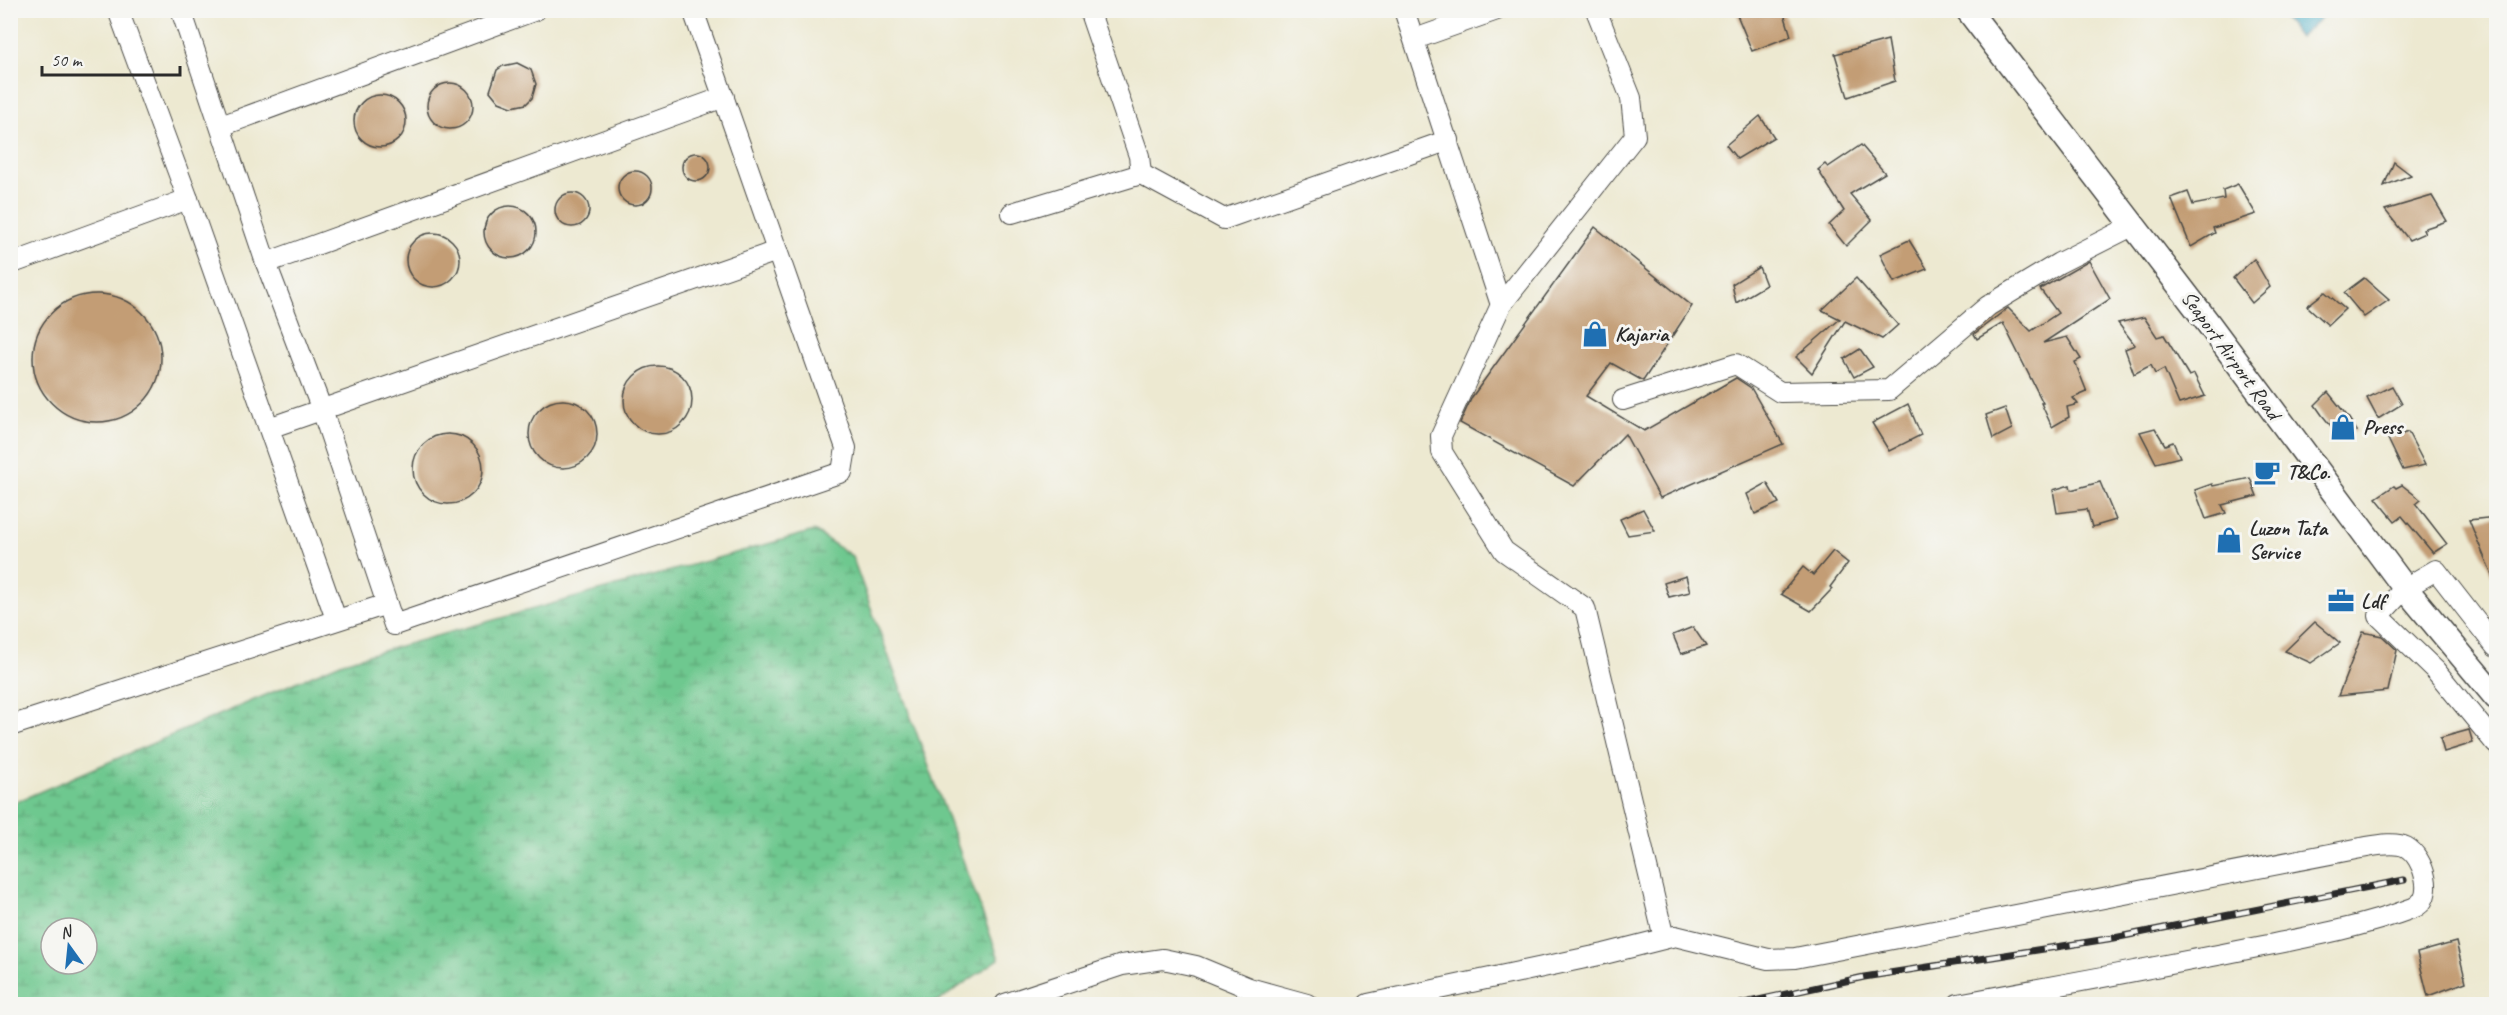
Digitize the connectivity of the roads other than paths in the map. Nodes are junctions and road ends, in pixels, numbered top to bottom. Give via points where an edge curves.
1 (118, 10) edge
2 (181, 10) edge
3 (536, 10) edge
4 (693, 10) edge
5 (1089, 10) edge
6 (1404, 10) edge
7 (1497, 10) edge
8 (1596, 10) edge
9 (1968, 10) edge
10 (1415, 39) junction
11 (724, 97) junction
12 (221, 126) junction
13 (1449, 140) junction
14 (1141, 174) junction
15 (188, 199) junction
16 (1012, 213) dead end
17 (2134, 225) junction
18 (777, 251) junction
19 (266, 263) junction
20 (10, 264) edge
21 (1501, 305) junction
22 (1623, 400) dead end
23 (322, 410) junction
24 (269, 428) junction
25 (2405, 588) junction
26 (387, 604) junction
27 (336, 619) junction
28 (2496, 645) edge
29 (2496, 697) edge
30 (10, 726) edge
31 (2496, 744) edge
32 (1665, 938) junction
33 (1005, 1005) edge
34 (1307, 1005) edge
35 (1368, 1005) edge
36 (1958, 1005) edge

1 - 15 street
2 - 12 street
3 - 12 street
4 - 11 street
5 - 14 street via 1139,156
6 - 10 street
7 - 10 street
8 - 21 street via 1631,98 1635,136
9 - 17 main road, Seaport Airport Road
10 - 13 street
11 - 18 street
11 - 19 street
12 - 19 street
13 - 14 street via 1224,219
13 - 21 street
14 - 16 street
15 - 20 street
15 - 24 street
17 - 22 street via 2059,262 1988,306 1889,390 1780,392 1736,364
17 - 25 main road, Seaport Airport Road
18 - 23 street
18 - 26 street via 846,448 842,472 394,624
19 - 23 street
21 - 32 street via 1442,435 1442,452 1504,551 1585,608
23 - 24 street
23 - 26 street
24 - 27 street
25 - 28 street via 2436,570
25 - 29 main road, Seaport Airport Road
25 - 31 street via 2379,616 2436,671
26 - 27 street
27 - 30 street
32 - 35 street
32 - 36 street via 1675,936 1768,959 1795,958 2361,848 2404,846 2414,853 2422,867 2425,896 2417,907 2383,918 2272,944
33 - 34 street via 1122,965 1163,959 1196,966 1249,988

